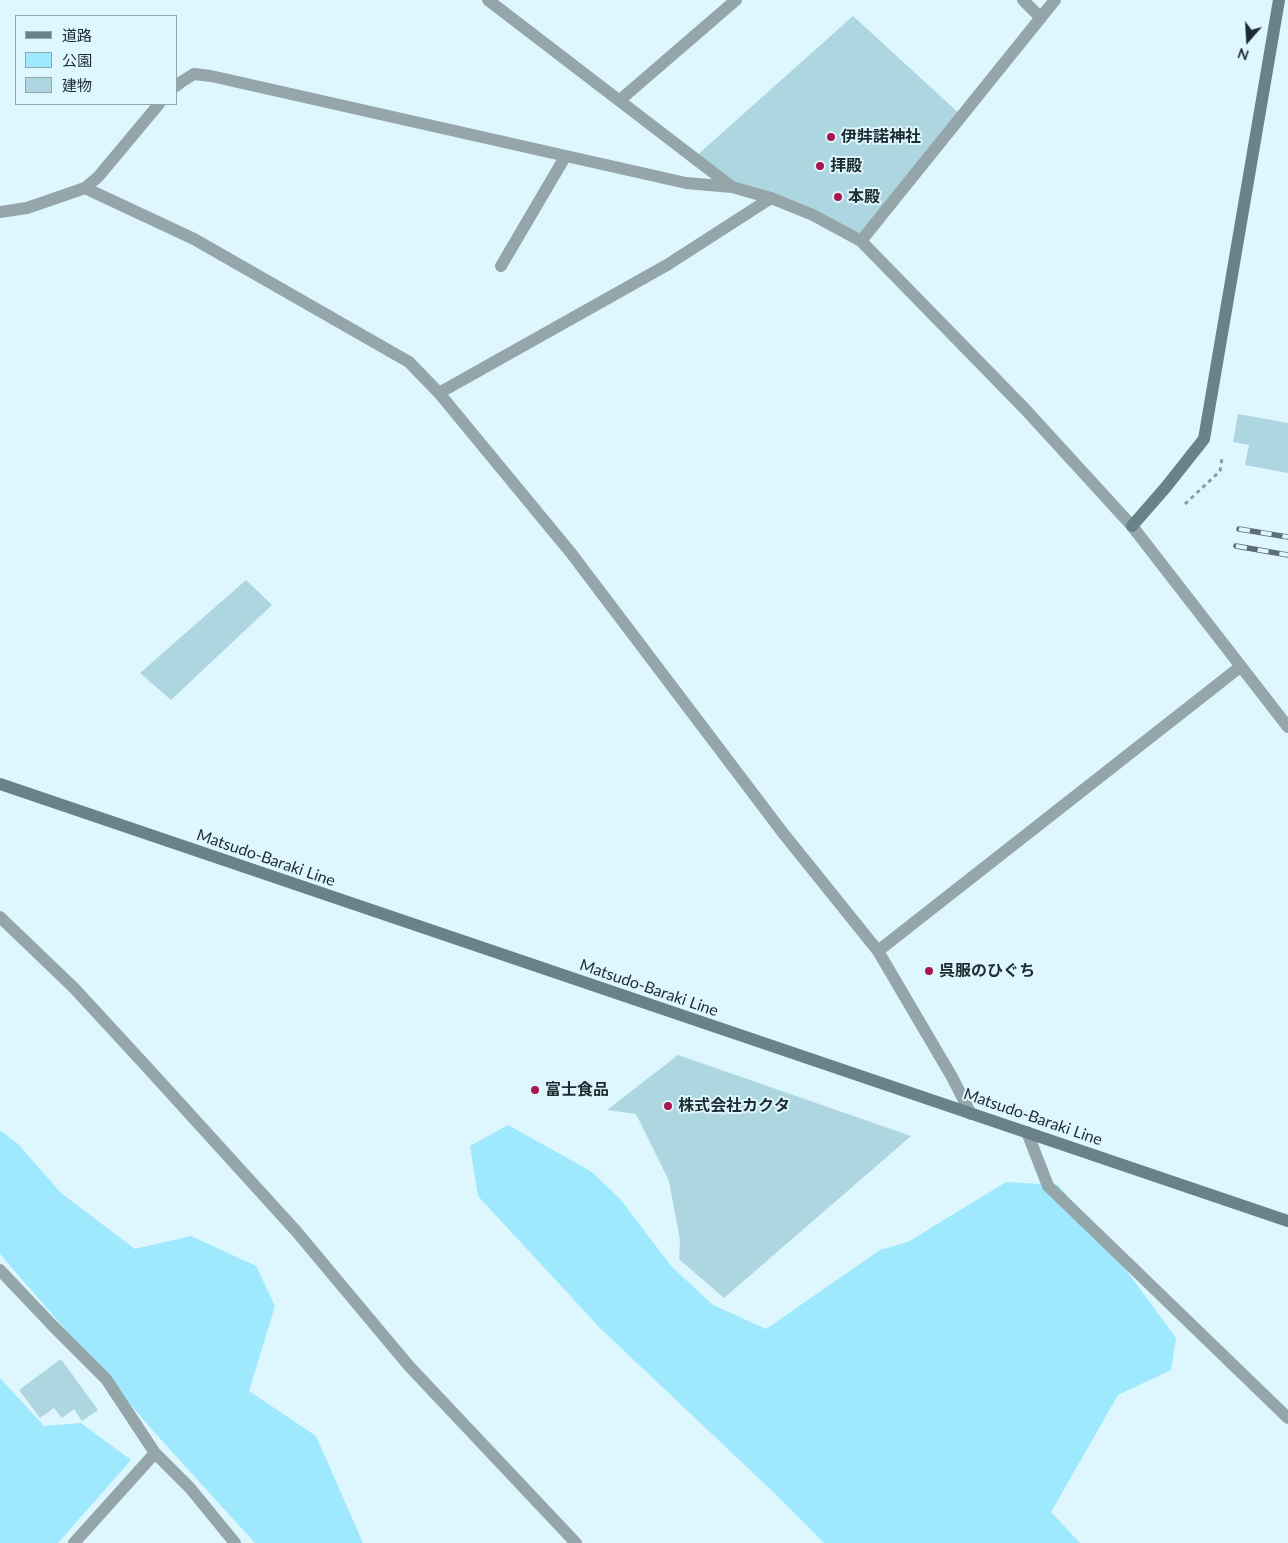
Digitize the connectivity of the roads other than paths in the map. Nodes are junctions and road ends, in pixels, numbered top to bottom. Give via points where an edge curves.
1 (488, 0) edge
2 (1023, 0) edge
3 (1055, 0) edge
4 (1279, 0) edge
5 (730, 2) edge
6 (1041, 18) junction
7 (178, 85) edge
8 (620, 100) junction
9 (158, 105) edge
10 (565, 157) junction
11 (732, 187) junction
12 (86, 188) junction
13 (770, 198) junction
14 (0, 212) edge
15 (861, 241) junction
16 (501, 266) dead end
17 (439, 393) junction
18 (1132, 526) junction
19 (1240, 667) junction
20 (1288, 727) edge
21 (0, 784) edge
22 (0, 918) edge
23 (878, 951) junction
24 (970, 1114) junction
25 (1027, 1132) junction
26 (1288, 1221) edge
27 (0, 1270) edge
28 (1288, 1418) edge
29 (155, 1453) junction
30 (74, 1543) edge
31 (235, 1543) edge
32 (576, 1543) edge

1 - 8 street
2 - 6 street
3 - 6 street
4 - 18 main road via 1204,439
5 - 8 street
6 - 15 street
7 - 10 street via 194,74 212,76
8 - 11 street
9 - 12 street
10 - 11 street via 686,183
10 - 16 street
11 - 13 street
12 - 14 street via 28,208
12 - 17 street via 194,239 409,362
13 - 15 street via 814,215
13 - 17 street via 667,265
15 - 18 street via 1025,409
17 - 23 street via 570,553 783,833
18 - 19 street
19 - 20 street
19 - 23 street
21 - 24 main road, Matsudo-Baraki Line
22 - 32 street via 113,1030 296,1232 409,1366
23 - 24 street via 952,1077
24 - 25 main road, Matsudo-Baraki Line
25 - 26 main road, Matsudo-Baraki Line
25 - 28 street via 1048,1186
27 - 29 street via 106,1379
29 - 30 street
29 - 31 street via 190,1488

